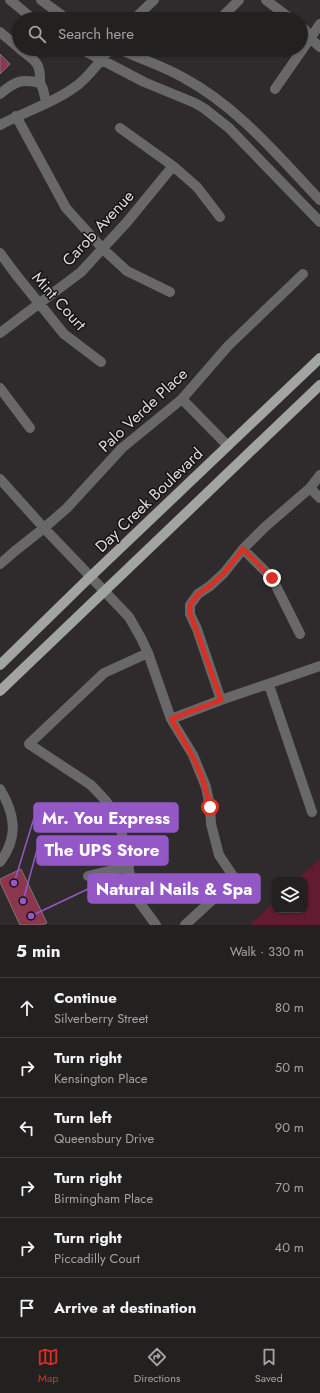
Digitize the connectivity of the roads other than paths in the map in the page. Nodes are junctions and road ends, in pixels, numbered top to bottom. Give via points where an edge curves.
1 (10, 0) edge
2 (41, 0) edge
3 (154, 0) edge
4 (239, 0) edge
5 (266, 0) edge
6 (25, 12) edge
7 (57, 12) edge
8 (141, 12) edge
9 (227, 12) edge
10 (281, 12) edge
11 (320, 24) edge
12 (0, 32) edge
13 (308, 35) edge
14 (310, 38) junction
15 (308, 41) edge
16 (12, 42) edge
17 (320, 47) edge
18 (29, 56) edge
19 (94, 56) edge
20 (104, 56) edge
21 (135, 56) edge
22 (298, 56) edge
23 (101, 60) junction
24 (40, 83) junction
25 (275, 89) dead end
26 (0, 94) edge
27 (46, 102) junction
28 (16, 116) junction
29 (0, 125) edge
30 (120, 128) dead end
31 (173, 166) junction
32 (320, 200) edge
33 (220, 217) dead end
34 (320, 222) edge
35 (103, 249) junction
36 (0, 253) edge
37 (303, 274) dead end
38 (170, 292) dead end
39 (40, 303) junction
40 (0, 333) edge
41 (320, 358) edge
42 (101, 362) dead end
43 (320, 385) edge
44 (0, 388) edge
45 (182, 399) junction
46 (30, 428) dead end
47 (228, 446) junction
48 (320, 475) edge
49 (0, 479) edge
50 (310, 488) junction
51 (320, 498) edge
52 (44, 528) junction
53 (243, 549) junction
54 (0, 564) edge
55 (90, 577) junction
56 (104, 590) junction
57 (300, 634) dead end
58 (148, 653) junction
59 (0, 665) edge
60 (320, 666) edge
61 (269, 685) junction
62 (0, 691) edge
63 (221, 700) junction
64 (171, 719) junction
65 (0, 788) edge
66 (312, 812) dead end
67 (0, 862) edge
68 (129, 866) junction
69 (88, 876) dead end
70 (156, 925) edge
71 (185, 925) edge

1 - 6 street
2 - 7 street
3 - 8 street
4 - 9 street
5 - 10 street
11 - 14 street
12 - 16 street
13 - 14 street
14 - 15 street
14 - 17 street
18 - 24 street via 37,62 41,72
19 - 23 street
20 - 23 street
21 - 32 street via 183,77 216,98 245,123
22 - 25 street
23 - 27 street via 79,84
23 - 34 street via 205,109 229,128
24 - 26 street via 31,80 16,82
24 - 27 street
27 - 28 street
28 - 29 street
28 - 35 street via 66,208
30 - 31 street
31 - 33 street via 197,187
31 - 35 street, Carob Avenue
35 - 38 street via 127,271
35 - 39 street, Carob Avenue via 81,272
36 - 39 street, Mint Court
37 - 45 street, Palo Verde Place via 228,346
39 - 40 street, Carob Avenue
39 - 42 street, Mint Court via 64,334
41 - 47 main road, Day Creek Boulevard
43 - 56 main road
44 - 46 street
45 - 47 street
45 - 52 street, Palo Verde Place via 122,448 82,494
47 - 55 main road, Day Creek Boulevard
48 - 50 street
49 - 52 street
50 - 51 street
50 - 53 street via 265,526
52 - 54 street, Palo Verde Place
52 - 55 street
53 - 57 street via 272,578
53 - 63 street via 224,573 198,594 190,605 190,614
55 - 56 street
55 - 59 main road, Day Creek Boulevard
56 - 58 street via 129,617
56 - 62 main road
58 - 64 street
58 - 68 street via 104,673 29,744 91,785 106,801 116,817
60 - 61 street
61 - 63 street
61 - 66 street
63 - 64 street
64 - 71 street via 193,755 206,786 211,824 219,855 235,878
65 - 67 street via 9,805 13,832 9,848
68 - 69 street
68 - 70 street via 137,899

